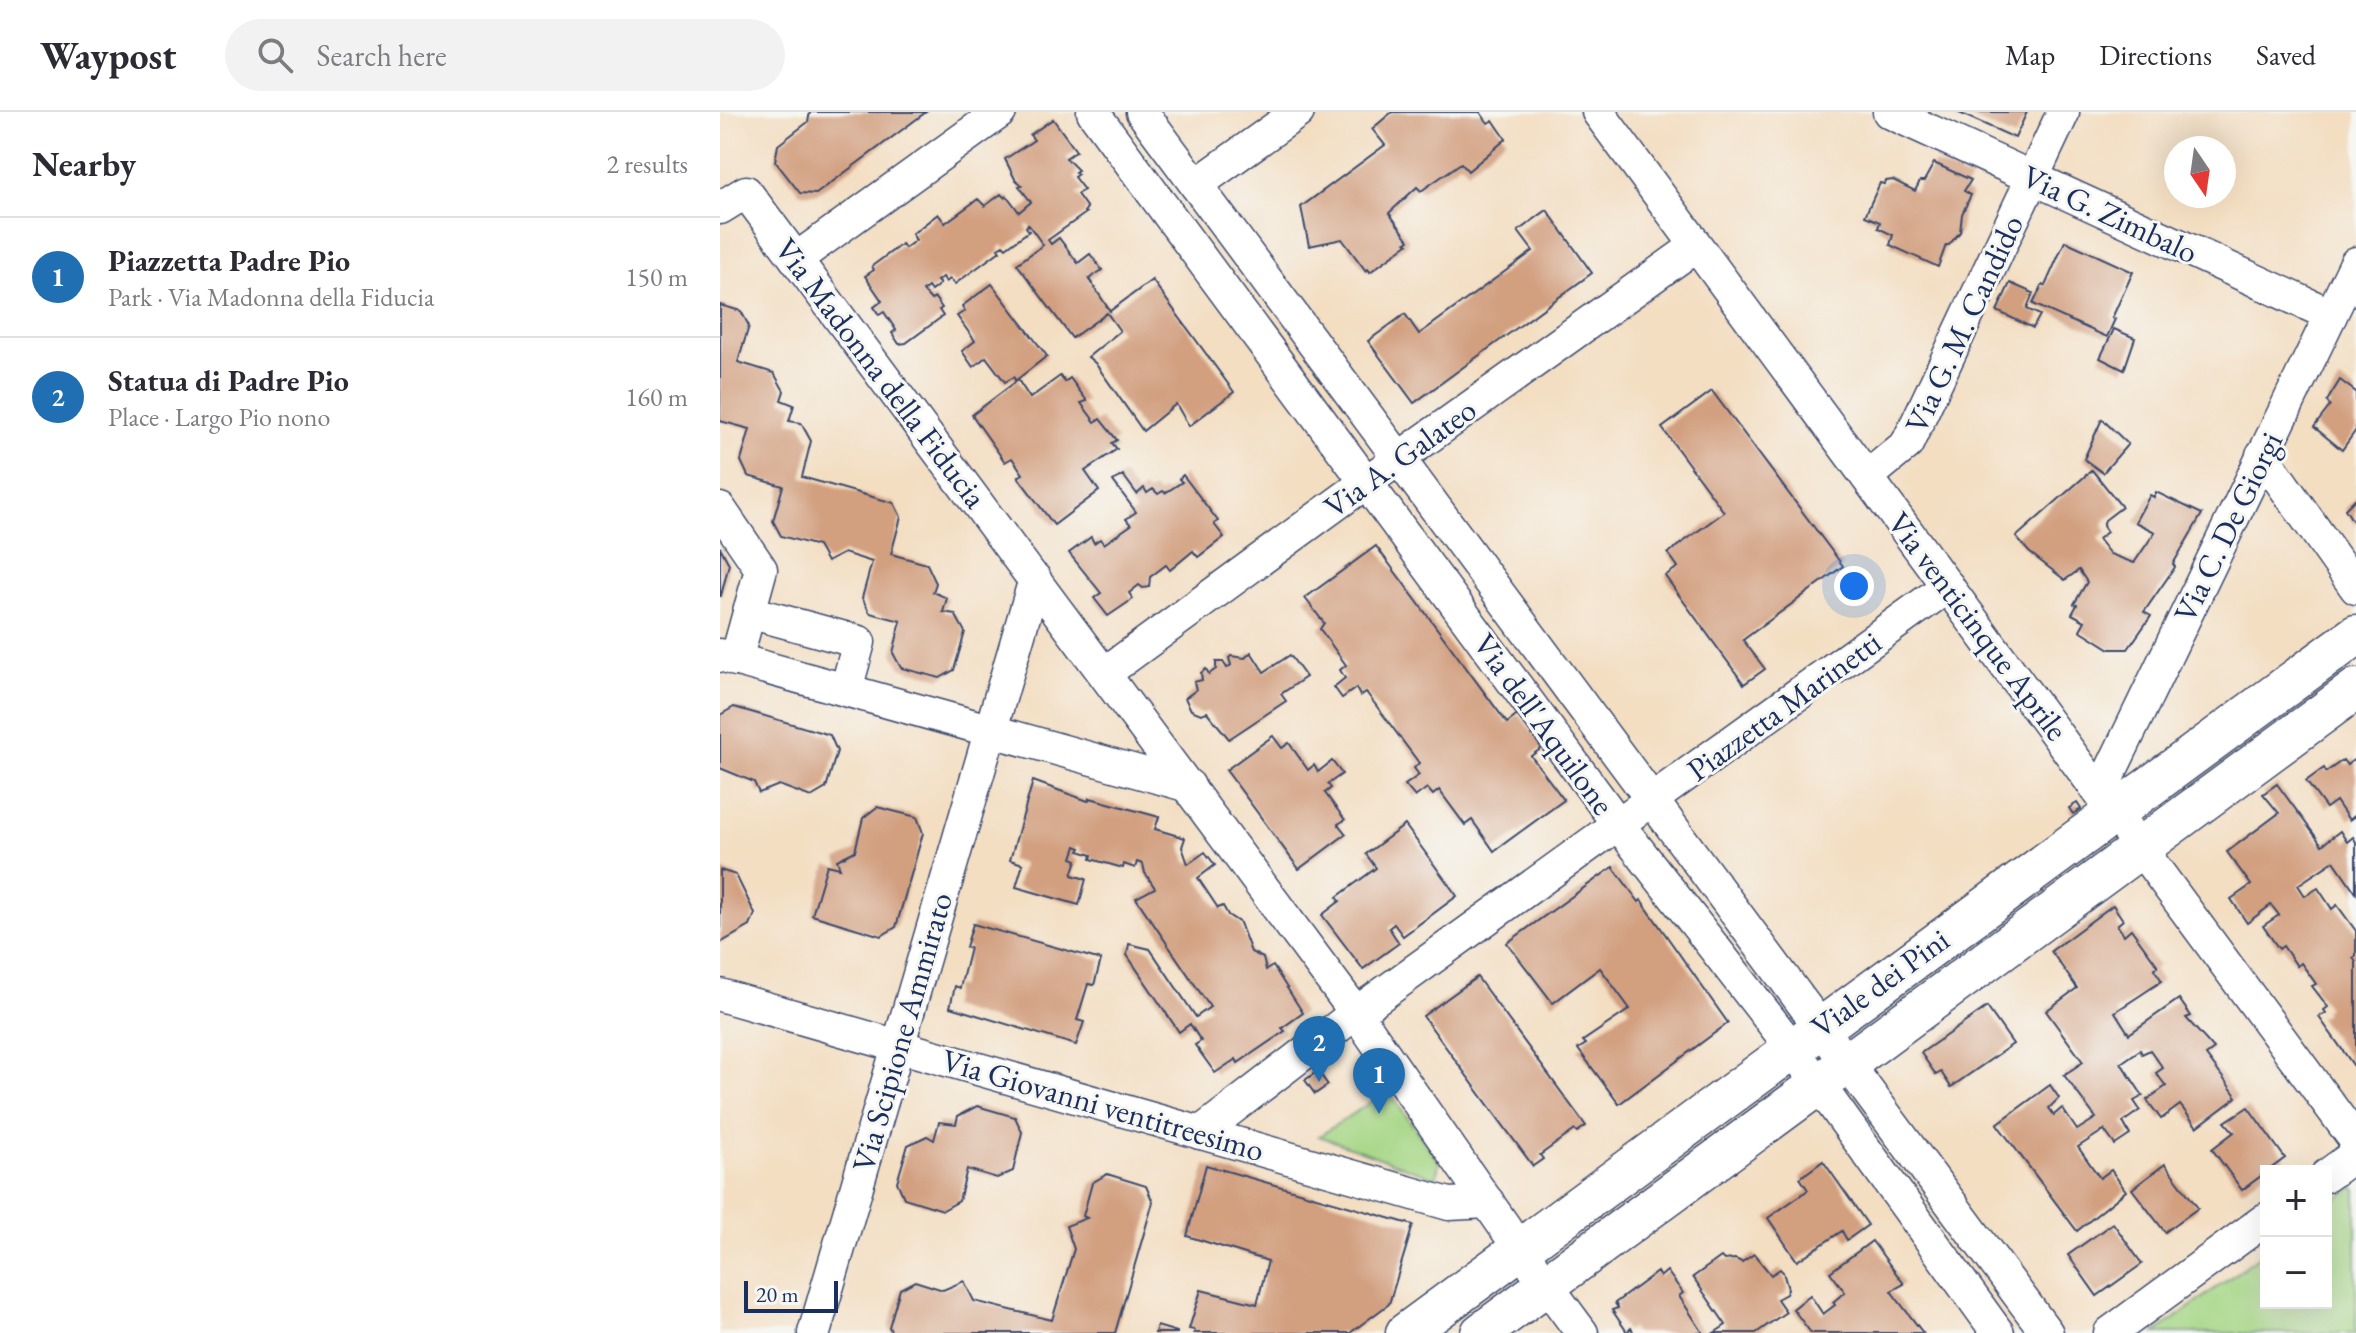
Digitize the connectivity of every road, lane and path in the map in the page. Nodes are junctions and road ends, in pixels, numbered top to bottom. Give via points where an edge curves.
1 (1000, 112) edge
2 (1093, 112) edge
3 (1142, 112) edge
4 (1298, 112) edge
5 (1598, 112) edge
6 (1889, 112) edge
7 (2063, 113) edge
8 (2032, 178) junction
9 (1196, 185) junction
10 (720, 208) edge
11 (1696, 246) junction
12 (796, 259) junction
13 (2356, 263) edge
14 (2331, 315) junction
15 (2262, 455) junction
16 (1398, 459) junction
17 (1867, 477) junction
18 (1366, 482) junction
19 (720, 509) edge
20 (1035, 579) junction
21 (1948, 586) junction
22 (2356, 588) edge
23 (749, 612) junction
24 (2356, 635) edge
25 (728, 657) edge
26 (1105, 673) junction
27 (2356, 689) edge
28 (846, 690) junction
29 (990, 730) junction
30 (1189, 786) junction
31 (1653, 801) junction
32 (2108, 801) junction
33 (1618, 824) junction
34 (2141, 847) junction
35 (720, 995) edge
36 (1356, 1013) junction
37 (1807, 1037) junction
38 (898, 1046) junction
39 (1832, 1073) junction
40 (1200, 1133) junction
41 (2356, 1141) edge
42 (2356, 1154) edge
43 (2332, 1172) edge
44 (1488, 1202) junction
45 (2260, 1223) edge
46 (1520, 1249) junction
47 (1546, 1285) junction
48 (814, 1333) edge
49 (1406, 1333) edge
50 (1481, 1333) edge
51 (1582, 1333) edge
52 (1998, 1333) edge
53 (2047, 1333) edge
54 (2110, 1333) edge

1 - 12 street
2 - 18 street, Via dell'Aquilone
3 - 9 street, Via dell'Aquilone
4 - 9 street
5 - 11 street, Via venticinque Aprile
6 - 8 street, Via G. Zimbalo
7 - 8 street, Via G. M. Candido
8 - 14 street, Via G. Zimbalo
8 - 17 street, Via G. M. Candido via 1907,444
9 - 16 street, Via dell'Aquilone
10 - 12 street, Via Madonna della Fiducia via 746,192
11 - 16 street, Via A. Galateo
11 - 17 street, Via venticinque Aprile
12 - 20 street, Via Madonna della Fiducia
13 - 14 street, Via C. De Giorgi
14 - 15 street, Via C. De Giorgi
15 - 22 street
15 - 32 street, Via C. De Giorgi
16 - 18 street, Via A. Galateo
16 - 31 street, Via dell'Aquilone
17 - 21 street, Via venticinque Aprile
18 - 26 street, Via A. Galateo
18 - 33 street, Via dell'Aquilone
19 - 23 street via 761,569
20 - 26 street, Via Madonna della Fiducia
20 - 29 street, Via Scipione Ammirato
21 - 31 street, Piazzetta Marinetti
21 - 32 street, Via venticinque Aprile
23 - 25 street
23 - 28 street via 859,642
24 - 32 street, Viale dei Pini
25 - 28 street
26 - 30 street, Via Madonna della Fiducia
27 - 34 street, Viale dei Pini
28 - 29 street
29 - 30 street
29 - 38 street, Via Scipione Ammirato
30 - 36 street
31 - 33 street, Piazzetta Marinetti
31 - 37 street, Via dell'Aquilone
32 - 34 street, Via venticinque Aprile
32 - 37 street, Viale dei Pini
33 - 36 street, Piazzetta Marinetti
33 - 37 street, Via dell'Aquilone
34 - 39 street, Viale dei Pini
34 - 41 street, Via venticinque Aprile
35 - 38 street, Via Giovanni ventitreesimo
36 - 40 street, Piazzetta Marinetti
36 - 44 street
37 - 39 street, Via dell'Aquilone
37 - 46 street, Viale dei Pini
38 - 40 street, Via Giovanni ventitreesimo
38 - 48 street, Via Scipione Ammirato
39 - 47 street, Viale dei Pini
39 - 52 street, Via dell'Aquilone
39 - 53 street, Via dell'Aquilone
40 - 44 street, Via Giovanni ventitreesimo via 1449,1204
42 - 43 street
44 - 46 street
45 - 54 street
46 - 47 street
46 - 49 street, Viale dei Pini
47 - 50 street, Viale dei Pini
47 - 51 street

